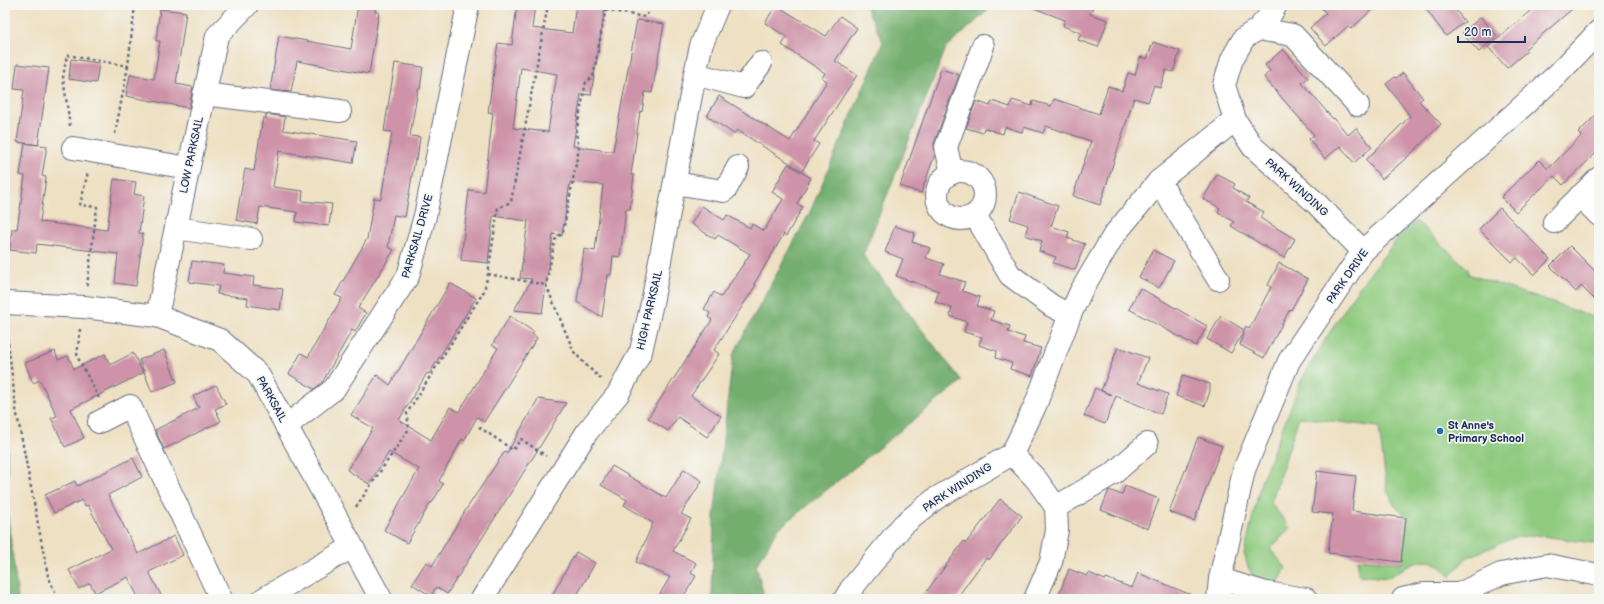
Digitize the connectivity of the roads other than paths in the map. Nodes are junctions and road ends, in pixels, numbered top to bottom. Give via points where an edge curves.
1 (246, 5) edge
2 (468, 5) edge
3 (718, 5) edge
4 (1276, 5) edge
5 (1258, 29) junction
6 (1598, 35) edge
7 (984, 46) dead end
8 (761, 63) dead end
9 (695, 74) junction
10 (204, 94) junction
11 (1358, 105) dead end
12 (340, 111) dead end
13 (1235, 120) junction
14 (73, 148) road end
15 (738, 167) dead end
16 (188, 168) junction
17 (952, 173) junction
18 (1599, 178) edge
19 (1159, 181) junction
20 (675, 183) junction
21 (1580, 196) junction
22 (975, 215) junction
23 (1599, 215) edge
24 (1554, 222) dead end
25 (176, 228) junction
26 (251, 239) dead end
27 (1363, 251) junction
28 (1218, 278) dead end
29 (5, 303) edge
30 (1070, 315) junction
31 (157, 316) junction
32 (104, 419) road end
33 (286, 426) junction
34 (1147, 444) dead end
35 (1012, 454) junction
36 (1056, 507) junction
37 (352, 547) junction
38 (1599, 575) edge
39 (1219, 589) edge
40 (1418, 597) edge
41 (221, 599) edge
42 (263, 599) edge
43 (381, 599) edge
44 (482, 599) edge
45 (845, 599) edge
46 (1035, 599) edge
47 (1306, 599) edge

1 - 10 street, LOW PARKSAIL via 217,36
2 - 33 street, PARKSAIL DRIVE via 425,216 408,276 334,389
3 - 9 street, HIGH PARKSAIL via 701,46
4 - 5 street, PARK WINDING
5 - 11 street via 1293,35
5 - 13 street, PARK WINDING via 1244,38 1232,59 1224,85
6 - 27 street, PARK DRIVE
7 - 17 street via 946,147
8 - 9 street via 744,87
9 - 20 street, HIGH PARKSAIL
10 - 12 street
10 - 16 street, LOW PARKSAIL
13 - 19 street
13 - 27 street, PARK WINDING via 1253,148 1316,203
14 - 16 street
15 - 20 street via 726,189 722,191
16 - 25 street, LOW PARKSAIL
17 - 22 street via 960,171 975,175 984,187 984,203
17 - 22 street via 941,182 937,196 938,204 954,218
18 - 21 street
19 - 28 street
19 - 30 street via 1114,235
20 - 44 street, HIGH PARKSAIL via 641,351 618,394 587,432
21 - 23 street
21 - 24 street
22 - 30 street via 1010,275 1052,306
25 - 26 street
25 - 31 street, LOW PARKSAIL
27 - 39 street, PARK DRIVE via 1289,361 1244,470
29 - 31 street, PARKSAIL via 84,307
30 - 35 street via 1035,406
31 - 33 street, PARKSAIL via 220,340 258,374
32 - 41 street via 130,406
33 - 37 street, PARKSAIL
34 - 36 street via 1114,473
35 - 36 street via 1036,479
35 - 45 street, PARK WINDING via 935,499 902,525 850,588
36 - 46 street via 1057,530 1051,562
37 - 42 street
37 - 43 street, PARKSAIL
38 - 40 street via 1547,565 1501,574 1458,594
39 - 47 street

